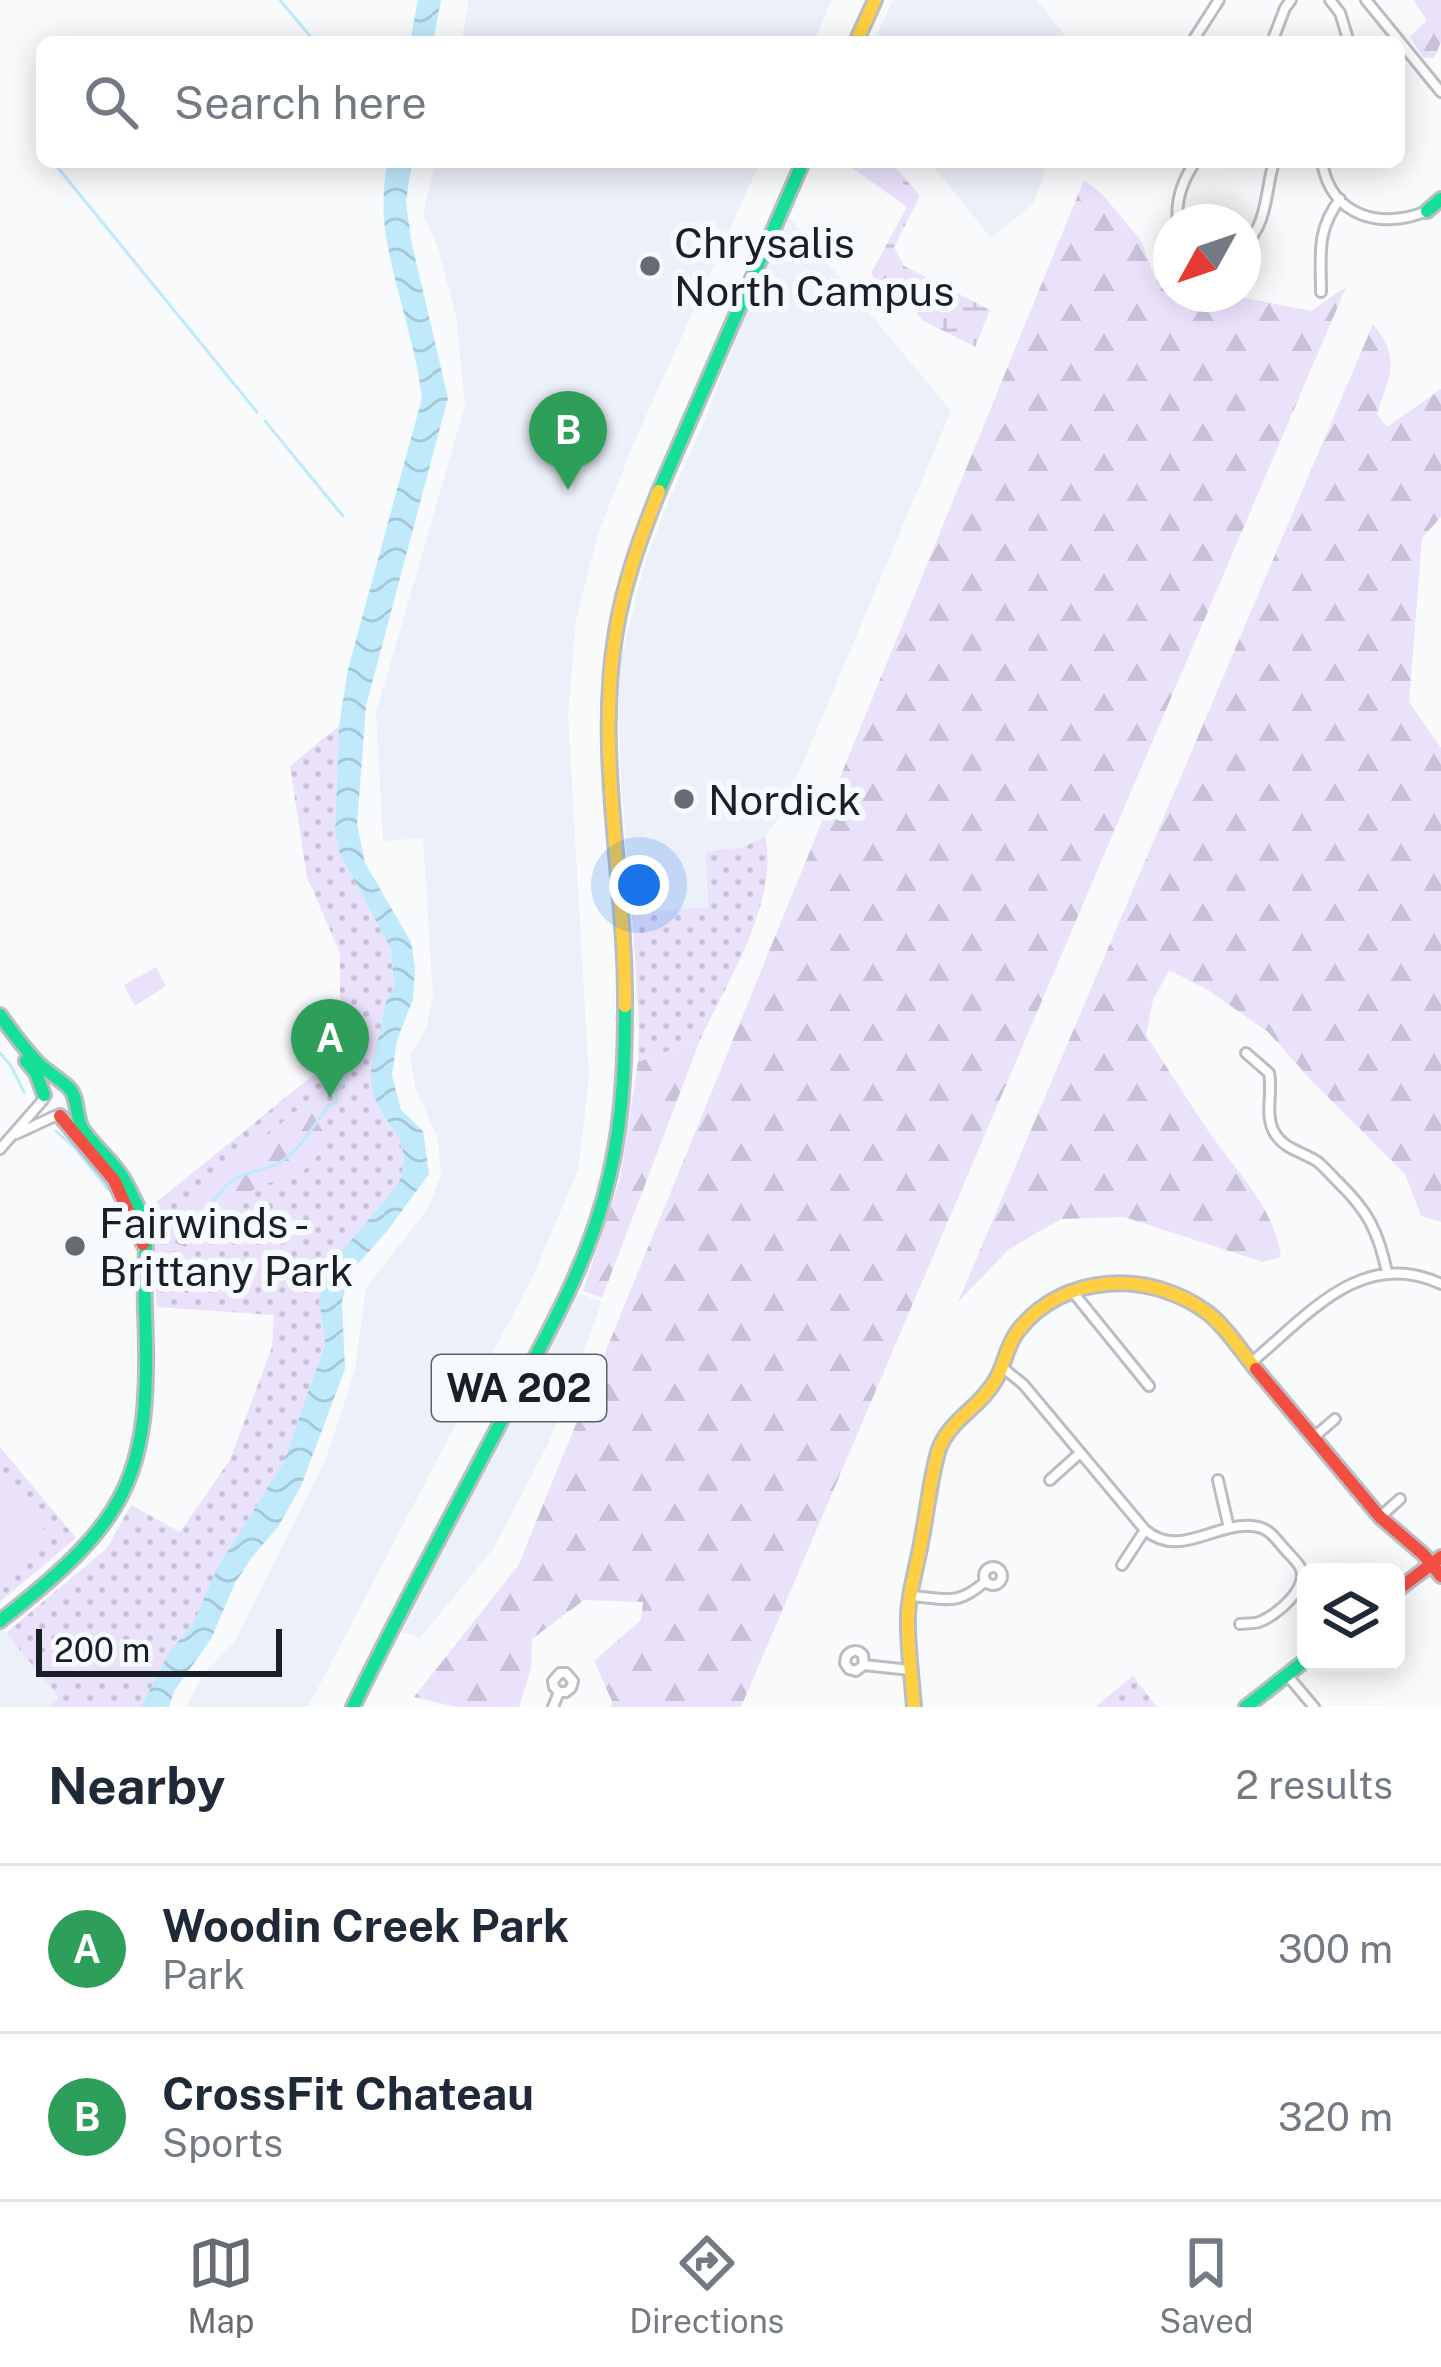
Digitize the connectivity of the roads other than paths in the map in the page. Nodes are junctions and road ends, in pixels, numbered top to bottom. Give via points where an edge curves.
1 (875, 0) edge
2 (1219, 0) edge
3 (1291, 0) edge
4 (1330, 0) edge
5 (1366, 0) edge
6 (859, 36) edge
7 (1196, 36) edge
8 (1274, 36) edge
9 (1347, 36) edge
10 (1395, 36) edge
11 (1405, 48) edge
12 (1441, 92) edge
13 (800, 168) edge
14 (1192, 168) edge
15 (1273, 168) edge
16 (1324, 168) edge
17 (1340, 199) junction
18 (1441, 200) edge
19 (1177, 204) edge
20 (1426, 211) joint
21 (1261, 222) edge
22 (1321, 292) dead end
23 (0, 1015) edge
24 (0, 1027) edge
25 (1246, 1053) dead end
26 (58, 1084) junction
27 (43, 1098) junction
28 (74, 1105) junction
29 (57, 1116) junction
30 (15, 1135) junction
31 (0, 1149) edge
32 (143, 1244) junction
33 (1387, 1272) junction
34 (1441, 1284) edge
35 (1071, 1290) junction
36 (1252, 1362) junction
37 (1003, 1368) junction
38 (1149, 1386) dead end
39 (1335, 1419) dead end
40 (1314, 1437) junction
41 (1080, 1453) junction
42 (1050, 1480) dead end
43 (1218, 1480) dead end
44 (1400, 1499) dead end
45 (1379, 1517) junction
46 (1229, 1528) junction
47 (1145, 1530) junction
48 (1122, 1565) dead end
49 (1438, 1566) edge
50 (986, 1582) dead end
51 (1405, 1586) edge
52 (911, 1596) junction
53 (0, 1622) edge
54 (1240, 1624) dead end
55 (864, 1665) dead end
56 (1297, 1667) edge
57 (910, 1670) junction
58 (1287, 1675) junction
59 (559, 1692) dead end
60 (352, 1707) edge
61 (553, 1707) edge
62 (914, 1707) edge
63 (1246, 1707) edge
64 (1314, 1707) edge

1 - 6 main road
2 - 7 street
3 - 8 street
4 - 9 street
5 - 10 street
11 - 12 street
13 - 60 main road, WA 202 via 653,505 617,625 610,695 626,1058 605,1193 567,1298
14 - 19 street
15 - 21 street
16 - 17 street
17 - 20 street via 1380,220
17 - 22 street via 1323,229
18 - 20 main road
23 - 26 main road
24 - 27 main road via 36,1073
25 - 33 street via 1269,1073 1277,1136 1358,1201
26 - 27 main road
26 - 28 main road via 72,1090
27 - 29 main road
27 - 30 street
28 - 29 main road
28 - 32 main road via 81,1127 130,1190
29 - 30 street
29 - 32 main road via 113,1178
30 - 31 street
32 - 53 main road via 145,1414 129,1485 83,1554
33 - 34 street
33 - 36 street via 1329,1298
35 - 36 main road via 1097,1283 1179,1294 1212,1316
35 - 37 main road via 1018,1329
35 - 38 street
36 - 40 main road
37 - 41 street
37 - 52 main road via 945,1433
39 - 40 street
40 - 45 main road
41 - 42 street
41 - 47 street
43 - 46 street
44 - 45 street
45 - 49 main road
46 - 47 street via 1168,1543
46 - 54 street via 1269,1532 1300,1567 1302,1582 1260,1622
47 - 48 street
49 - 51 main road
50 - 52 street via 967,1598
52 - 57 main road
55 - 57 street
56 - 58 main road
57 - 62 main road
58 - 63 main road
58 - 64 street
59 - 61 street

